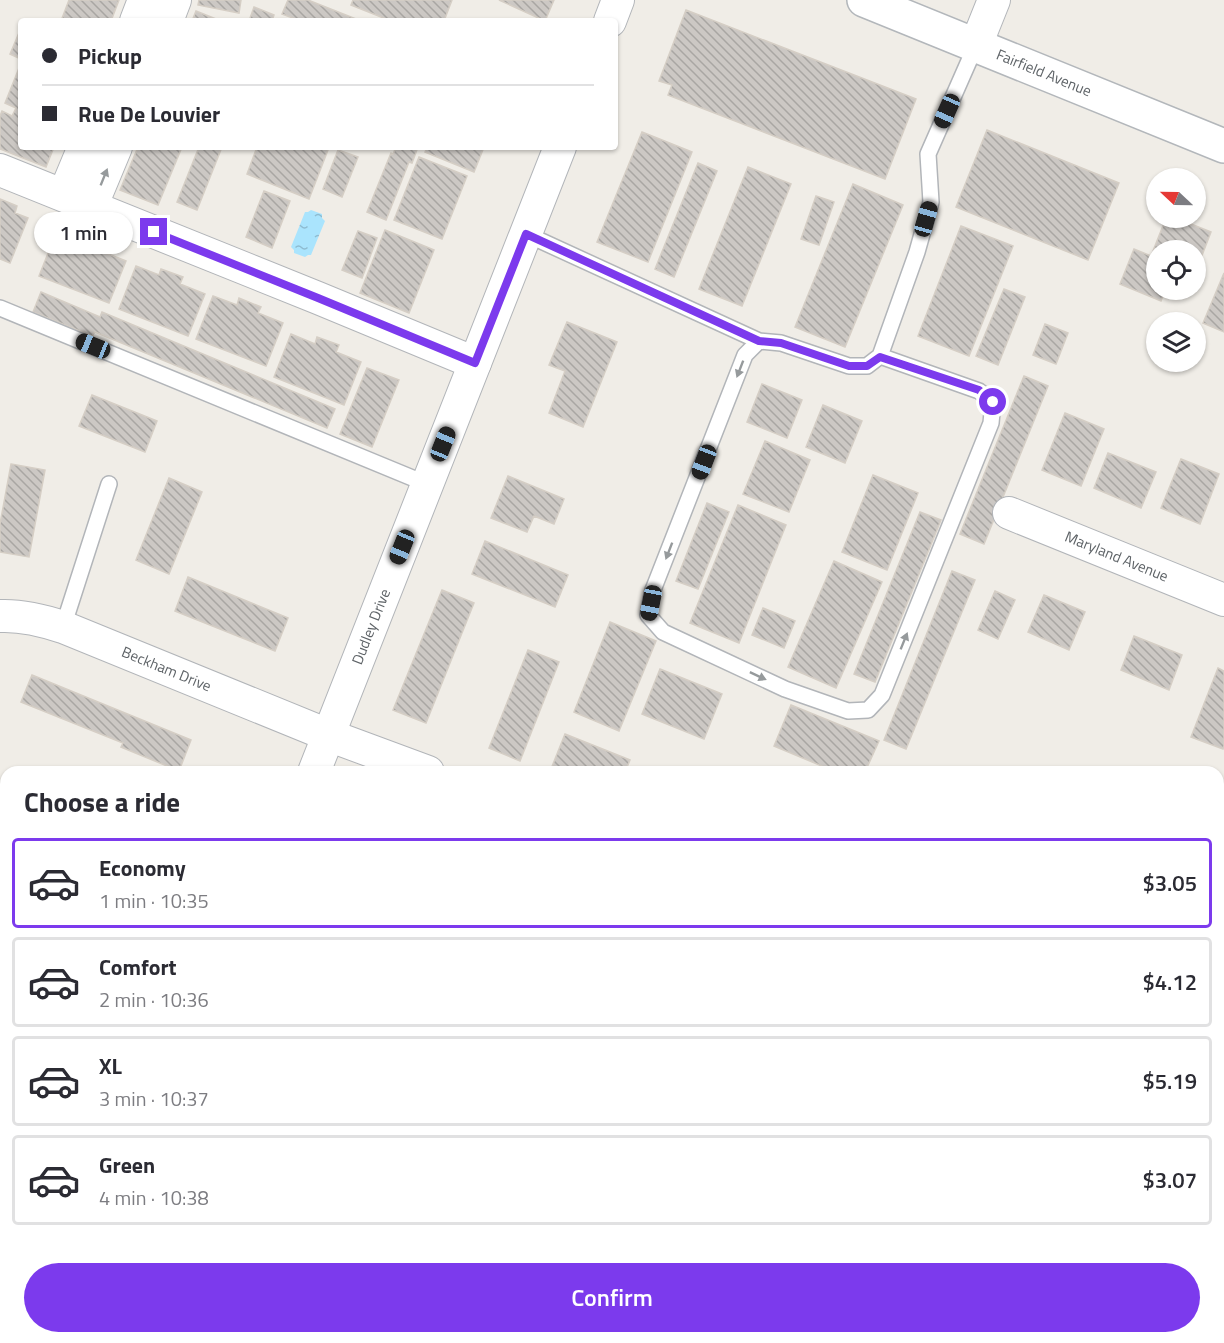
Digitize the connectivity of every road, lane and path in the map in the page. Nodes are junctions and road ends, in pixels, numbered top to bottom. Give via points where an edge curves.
1 (144, 0) edge
2 (175, 0) edge
3 (618, 0) edge
4 (864, 0) edge
5 (994, 0) edge
6 (137, 18) edge
7 (168, 18) edge
8 (611, 18) edge
9 (976, 45) junction
10 (1224, 146) edge
11 (84, 150) edge
12 (114, 150) edge
13 (559, 150) edge
14 (0, 170) edge
15 (78, 201) junction
16 (526, 234) junction
17 (0, 308) edge
18 (759, 341) junction
19 (880, 357) junction
20 (475, 363) junction
21 (109, 484) dead end
22 (427, 484) junction
23 (1009, 513) dead end
24 (1224, 600) edge
25 (0, 616) edge
26 (63, 627) junction
27 (328, 735) junction
28 (316, 766) edge
29 (412, 766) edge

1 - 6 street
2 - 7 street
3 - 8 street
4 - 9 street, Fairfield Avenue
5 - 9 street
9 - 10 street, Fairfield Avenue
9 - 19 lane via 928,154 931,202
11 - 15 street
15 -> 12 street
13 - 16 street, Dudley Drive
14 - 15 street
15 - 20 street
16 - 18 lane
16 - 20 street, Dudley Drive
17 - 22 lane
18 - 19 lane via 781,343 849,366 867,366
18 -> 19 lane via 746,355 653,590 648,615 663,632 785,689 848,711 868,710 882,695 991,423 993,402 979,390
20 - 22 street, Dudley Drive
21 - 26 lane
22 - 27 street, Dudley Drive
23 - 24 street, Maryland Avenue
25 - 26 street, Beckham Drive via 14,615
26 - 27 street, Beckham Drive
27 - 28 street, Dudley Drive
27 - 29 street, Beckham Drive

